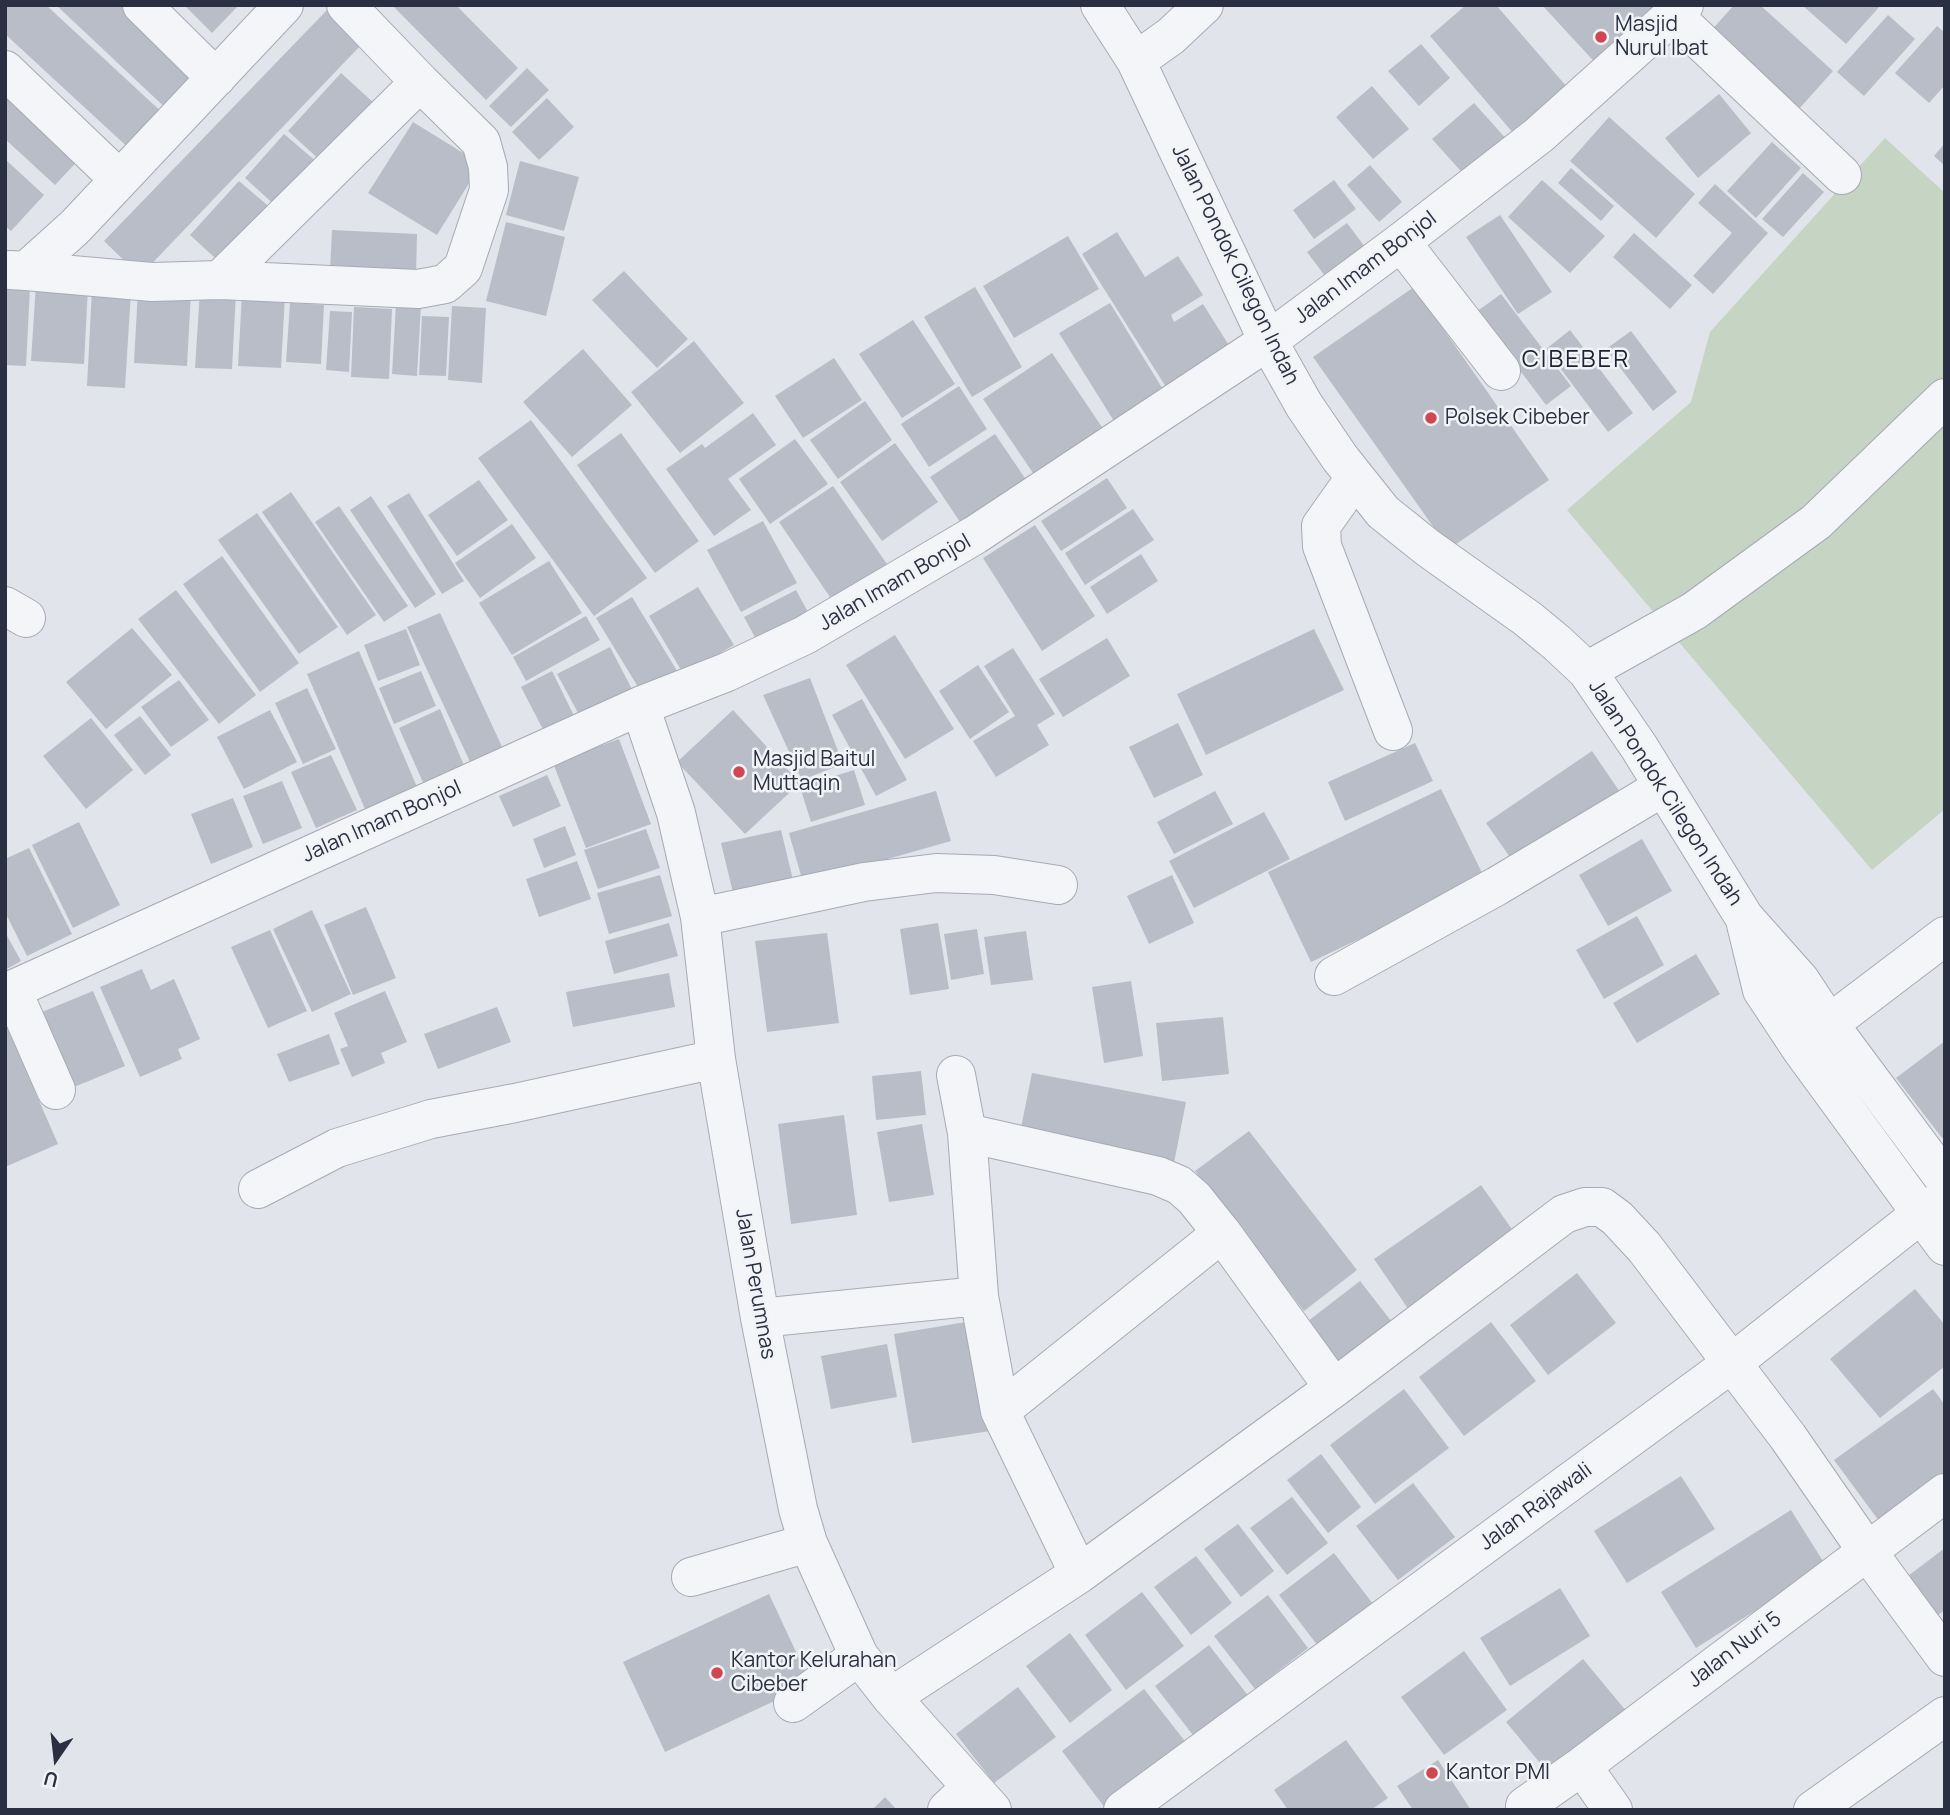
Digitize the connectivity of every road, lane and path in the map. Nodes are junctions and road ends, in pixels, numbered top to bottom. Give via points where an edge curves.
1 (142, 5) edge
2 (284, 5) edge
3 (346, 5) edge
4 (1100, 5) edge
5 (1204, 5) edge
6 (1679, 10) edge
7 (1136, 61) junction
8 (5, 70) edge
9 (216, 78) junction
10 (420, 82) junction
11 (1842, 175) dead end
12 (120, 180) junction
13 (1401, 242) junction
14 (16, 270) edge
15 (220, 280) junction
16 (1268, 341) junction
17 (1502, 371) dead end
18 (1945, 398) edge
19 (1355, 478) junction
20 (1587, 671) junction
21 (640, 706) junction
22 (1393, 730) dead end
23 (1663, 787) junction
24 (1058, 885) dead end
25 (700, 916) junction
26 (1744, 917) junction
27 (1945, 936) edge
28 (1334, 976) dead end
29 (8, 991) edge
30 (1829, 1024) junction
31 (1801, 1049) junction
32 (716, 1059) junction
33 (956, 1075) dead end
34 (56, 1090) dead end
35 (967, 1133) junction
36 (1945, 1180) edge
37 (258, 1189) dead end
38 (1933, 1205) edge
39 (1222, 1233) junction
40 (1945, 1246) edge
41 (979, 1296) junction
42 (760, 1318) junction
43 (1732, 1363) junction
44 (1334, 1388) junction
45 (1000, 1411) junction
46 (1945, 1493) edge
47 (808, 1543) junction
48 (1867, 1551) junction
49 (1079, 1574) junction
50 (691, 1577) dead end
51 (859, 1656) junction
52 (1945, 1657) edge
53 (891, 1697) junction
54 (793, 1703) dead end
55 (1945, 1716) edge
56 (1582, 1766) junction
57 (970, 1802) edge
58 (1525, 1806) dead end
59 (1123, 1810) edge
60 (1613, 1810) edge
61 (1813, 1810) edge

1 - 9 street
2 - 9 street
3 - 10 street
4 - 7 street, Jalan Pondok Cilegon Indah
5 - 7 street
6 - 11 street
6 - 13 street, Jalan Imam Bonjol via 1539,135
7 - 16 street, Jalan Pondok Cilegon Indah
8 - 12 street
9 - 12 street
10 - 15 street
10 - 15 street via 481,142 488,167 489,190 463,268 445,284 418,289
12 - 14 street via 75,227
13 - 16 street, Jalan Imam Bonjol
13 - 17 street
14 - 15 street via 152,282
16 - 19 street, Jalan Pondok Cilegon Indah via 1304,405
16 - 21 street, Jalan Imam Bonjol via 975,535 806,635
18 - 20 street via 1816,522 1694,611
19 - 20 street, Jalan Pondok Cilegon Indah via 1383,512 1528,619
19 - 22 street via 1321,526 1322,546
20 - 23 street, Jalan Pondok Cilegon Indah
21 - 25 street, Jalan Perumnas via 676,813
21 - 29 street, Jalan Imam Bonjol
23 - 26 street, Jalan Pondok Cilegon Indah
23 - 28 street
24 - 25 street via 994,875 936,873 864,882
25 - 32 street, Jalan Perumnas
26 - 30 street via 1800,980
26 - 31 street via 1762,990
27 - 30 street
29 - 34 street
30 - 31 street
30 - 36 street
31 - 38 street
32 - 37 street via 431,1119 337,1148
32 - 42 street, Jalan Perumnas
33 - 35 street
35 - 39 street via 1158,1176 1194,1198
35 - 41 street
38 - 40 street
38 - 43 street, Jalan Rajawali
39 - 44 street
39 - 45 street
41 - 42 street
41 - 45 street
42 - 47 street, Jalan Perumnas
43 - 44 street via 1617,1218 1602,1207 1585,1207 1564,1214
43 - 48 street
43 - 59 street, Jalan Rajawali
44 - 49 street
45 - 49 street
46 - 48 street, Jalan Nuri 5
47 - 50 street
47 - 51 street, Jalan Perumnas
48 - 52 street
48 - 56 street, Jalan Nuri 5
49 - 53 street
51 - 53 street, Jalan Perumnas
51 - 54 street
53 - 57 street, Jalan Perumnas
55 - 61 street
56 - 58 street, Jalan Nuri 5
56 - 60 street

